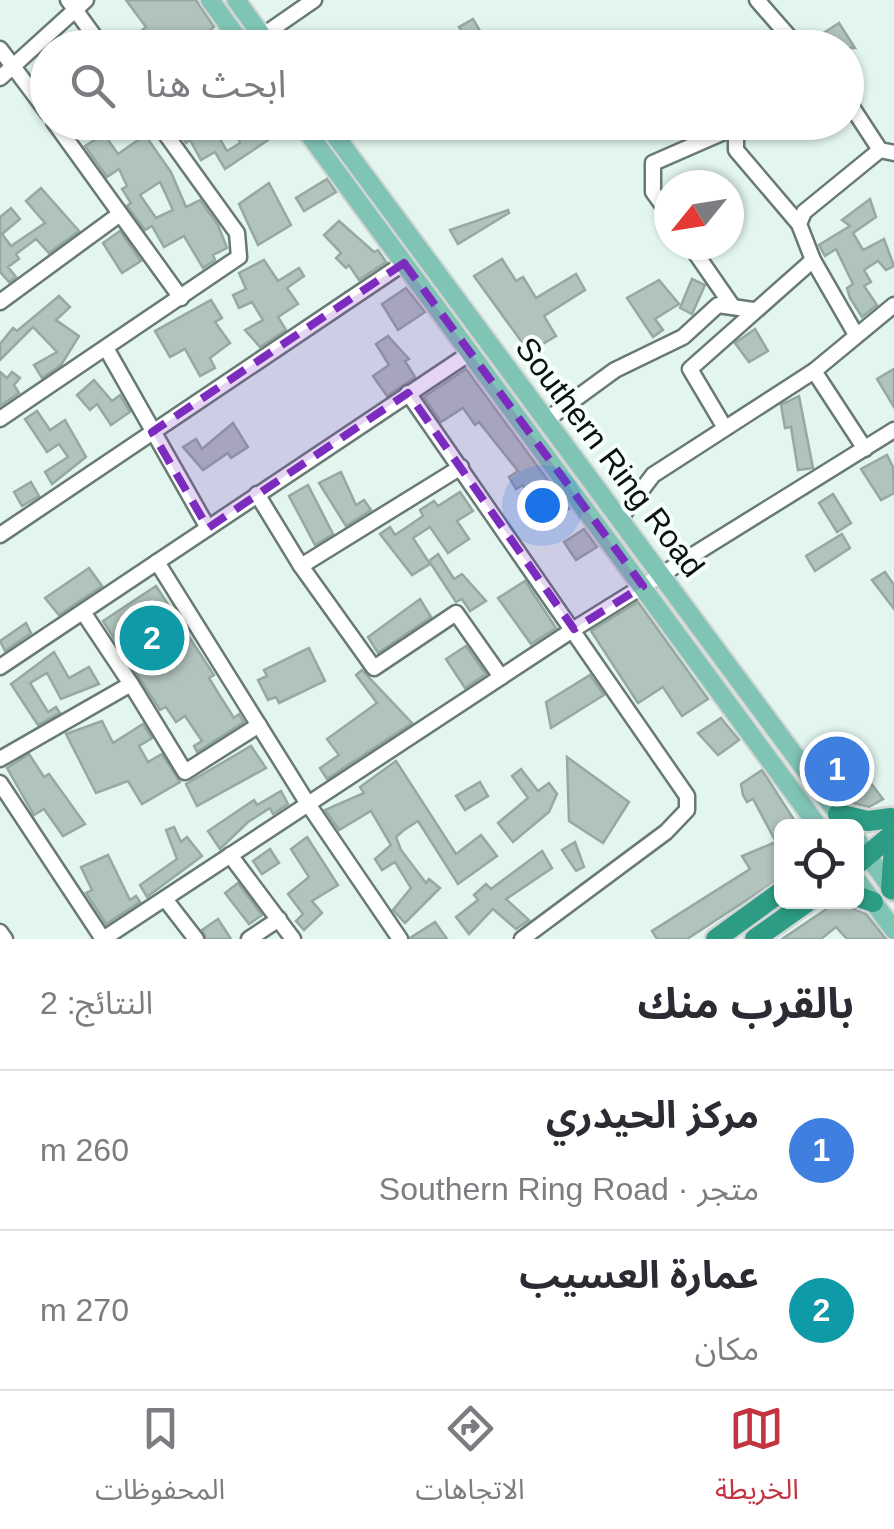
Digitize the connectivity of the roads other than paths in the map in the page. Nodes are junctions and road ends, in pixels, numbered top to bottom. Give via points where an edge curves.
1 (210, 0) edge
2 (236, 0) edge
3 (314, 0) edge
4 (757, 0) edge
5 (77, 3) edge
6 (50, 30) edge
7 (93, 30) edge
8 (232, 30) edge
9 (257, 30) edge
10 (280, 30) edge
11 (783, 30) edge
12 (0, 49) edge
13 (30, 49) edge
14 (13, 66) junction
15 (0, 78) edge
16 (30, 89) edge
17 (864, 121) edge
18 (67, 140) edge
19 (170, 140) edge
20 (313, 140) edge
21 (339, 140) edge
22 (703, 140) edge
23 (736, 140) edge
24 (887, 151) edge
25 (654, 193) edge
26 (120, 214) junction
27 (799, 224) junction
28 (701, 260) edge
29 (813, 260) junction
30 (404, 263) junction
31 (180, 298) junction
32 (0, 302) edge
33 (894, 305) edge
34 (734, 307) junction
35 (754, 310) junction
36 (855, 333) junction
37 (106, 348) junction
38 (470, 353) junction
39 (814, 371) junction
40 (408, 393) junction
41 (0, 419) edge
42 (546, 421) junction
43 (725, 428) junction
44 (894, 430) edge
45 (152, 432) junction
46 (865, 450) junction
47 (461, 468) junction
48 (258, 494) junction
49 (619, 520) junction
50 (208, 528) junction
51 (0, 534) edge
52 (157, 562) junction
53 (302, 566) junction
54 (660, 576) junction
55 (643, 586) junction
56 (83, 612) junction
57 (574, 628) junction
58 (0, 668) edge
59 (501, 677) junction
60 (131, 684) junction
61 (259, 726) junction
62 (0, 759) edge
63 (0, 783) edge
64 (308, 804) junction
65 (813, 819) edge
66 (841, 819) edge
67 (864, 821) edge
68 (893, 823) edge
69 (894, 846) edge
70 (864, 847) edge
71 (230, 855) junction
72 (864, 855) edge
73 (893, 890) edge
74 (774, 897) edge
75 (164, 899) junction
76 (865, 899) edge
77 (797, 909) edge
78 (278, 919) junction
79 (894, 930) edge
80 (0, 932) edge
81 (5, 939) edge
82 (103, 939) edge
83 (196, 939) edge
84 (249, 939) edge
85 (293, 939) edge
86 (400, 939) edge
87 (522, 939) edge
88 (716, 939) edge
89 (756, 939) edge

1 - 8 main road
2 - 9 main road
3 - 10 street
4 - 11 street
5 - 6 street
5 - 7 street
12 - 14 street
13 - 14 street
14 - 15 street
14 - 16 street
17 - 24 street
18 - 26 street
19 - 31 street via 237,233 240,257
20 - 30 main road, Southern Ring Road
21 - 42 main road, Southern Ring Road
22 - 25 street via 652,163
23 - 27 street via 736,150
24 - 27 street via 804,212
26 - 31 street
26 - 32 street
27 - 29 street
28 - 34 street
29 - 35 street
29 - 36 street
30 - 38 main road, Southern Ring Road
30 - 45 street
31 - 37 street
33 - 36 street
34 - 35 street
34 - 42 street via 718,304 683,336 615,370
35 - 43 street via 690,370
36 - 39 street
37 - 41 street
37 - 45 street
38 - 40 street
38 - 55 main road, Southern Ring Road
39 - 43 street
39 - 46 street
40 - 47 street
40 - 48 street
42 - 49 main road, Southern Ring Road
43 - 49 street via 654,474
44 - 46 street
45 - 50 street
45 - 51 street
46 - 54 street
47 - 53 street
47 - 57 street
48 - 50 street
48 - 53 street
49 - 54 main road, Southern Ring Road
50 - 52 street
52 - 56 street
52 - 61 street
53 - 59 street via 374,668 456,614
54 - 55 street
54 - 66 main road, Southern Ring Road
55 - 57 street
55 - 65 main road, Southern Ring Road
56 - 58 street
56 - 60 street
57 - 59 street
57 - 87 street via 678,777 687,810
59 - 64 street
60 - 61 street via 185,772
60 - 62 street
61 - 64 street
63 - 82 street
64 - 71 street
64 - 86 street
67 - 68 highway
68 - 70 highway
69 - 73 highway
71 - 75 street
71 - 78 street
72 - 73 main road
74 - 88 highway
75 - 82 street
75 - 83 street
76 - 79 main road
77 - 89 highway
78 - 84 street
78 - 85 street
80 - 81 street

